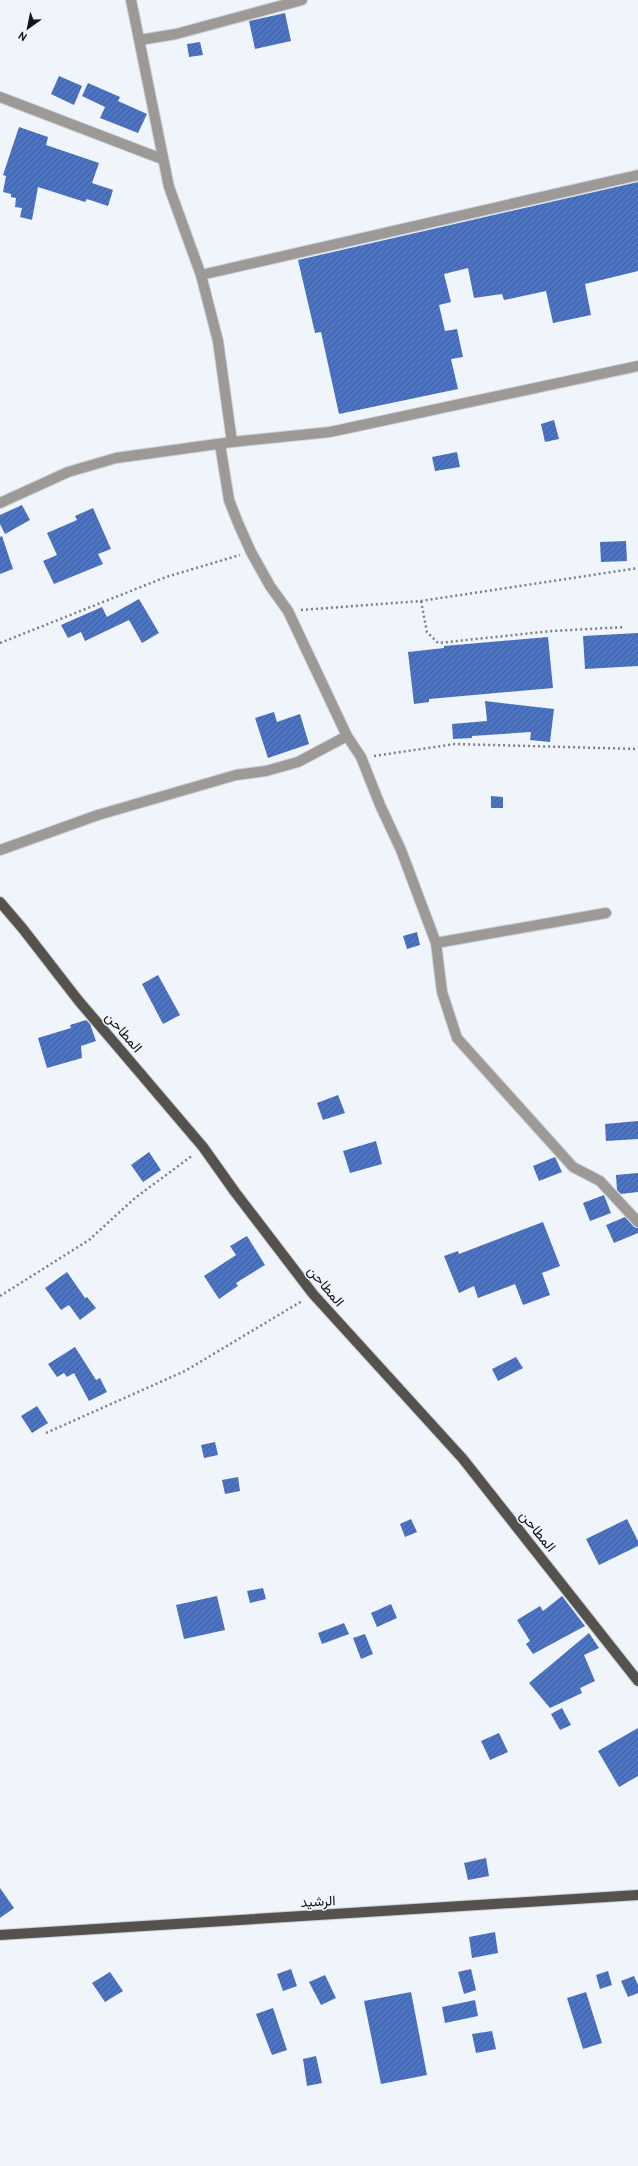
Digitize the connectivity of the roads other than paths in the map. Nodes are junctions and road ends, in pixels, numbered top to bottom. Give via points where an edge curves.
1 (131, 0) edge
2 (302, 0) edge
3 (140, 40) junction
4 (0, 97) edge
5 (162, 160) junction
6 (638, 175) edge
7 (201, 275) junction
8 (638, 366) edge
9 (232, 442) junction
10 (220, 444) junction
11 (0, 503) edge
12 (347, 736) junction
13 (0, 850) edge
14 (0, 902) edge
15 (606, 913) dead end
16 (436, 943) junction
17 (638, 1222) edge
18 (638, 1681) edge
19 (638, 1894) edge
20 (0, 1935) edge

1 - 3 street
2 - 3 street via 176,34
3 - 5 street
4 - 5 street
5 - 7 street
6 - 7 street
7 - 9 street via 218,341
8 - 9 street via 330,432
9 - 10 street
10 - 11 street via 116,458 68,472
10 - 12 street via 229,500 251,552 288,611
12 - 13 street via 298,762 266,771 236,775 106,813
12 - 16 street via 361,758 401,850
14 - 18 main road, المطاحن via 78,1000 203,1147 313,1294 463,1459
15 - 16 street
16 - 17 street via 442,992 456,1038 573,1167 600,1182
19 - 20 main road, الرشيد

